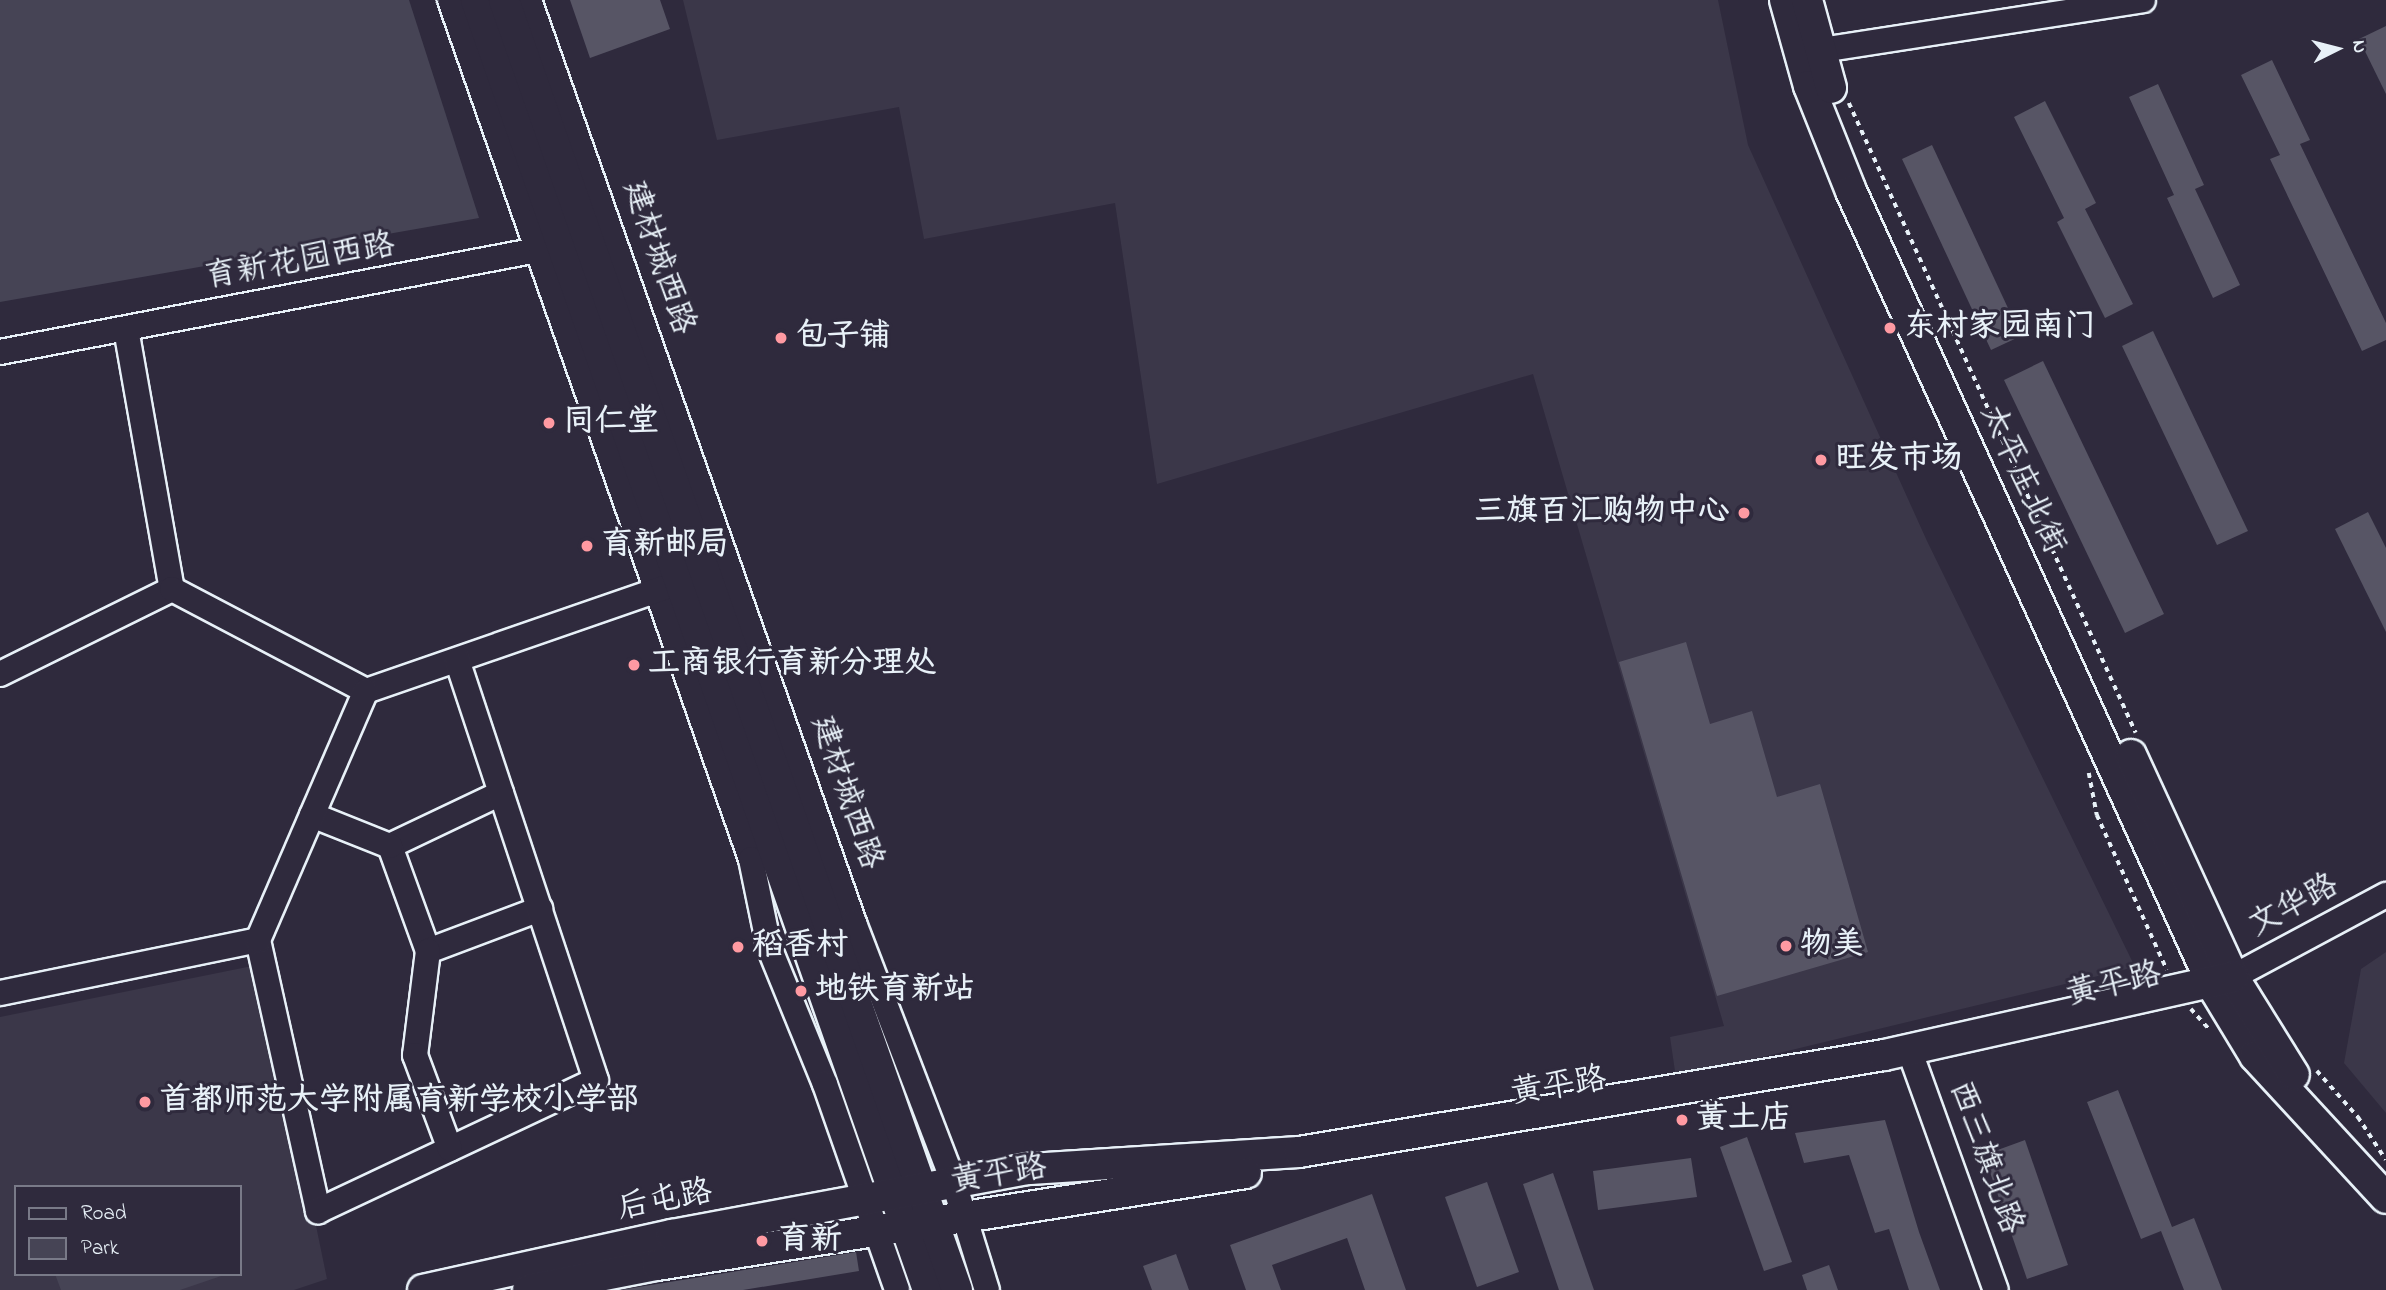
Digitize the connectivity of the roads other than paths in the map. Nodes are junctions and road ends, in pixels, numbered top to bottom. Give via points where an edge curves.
1 (450, 0) edge
2 (476, 0) edge
3 (504, 0) edge
4 (529, 0) edge
5 (1785, 0) edge
6 (1807, 0) edge
7 (2143, 0) edge
8 (1808, 52) junction
9 (574, 239) junction
10 (125, 329) junction
11 (0, 352) edge
12 (668, 586) junction
13 (172, 589) junction
14 (457, 660) junction
15 (0, 674) edge
16 (366, 691) junction
17 (501, 793) junction
18 (312, 815) junction
19 (390, 846) junction
20 (2386, 895) edge
21 (540, 909) junction
22 (258, 940) junction
23 (428, 951) junction
24 (2220, 983) junction
25 (0, 993) edge
26 (1912, 1058) junction
27 (450, 1149) junction
28 (2386, 1177) edge
29 (954, 1183) junction
30 (909, 1191) junction
31 (2386, 1198) edge
32 (865, 1199) junction
33 (965, 1217) junction
34 (920, 1224) junction
35 (876, 1231) junction
36 (422, 1290) edge
37 (528, 1290) edge
38 (897, 1290) edge
39 (928, 1290) edge
40 (957, 1290) edge
41 (987, 1290) edge
42 (1996, 1290) edge

1 - 9 street, 建材城西路
2 - 9 main road, 建材城西路
3 - 9 main road, 建材城西路
4 - 9 street, 建材城西路
5 - 8 main road, 太平庄北街
6 - 8 main road, 太平庄北街
7 - 8 street
8 - 24 main road, 太平庄北街 via 1851,191
9 - 10 street, 育新花园西路
9 - 12 main road, 建材城西路
9 - 29 street, 建材城西路 via 902,1038
9 - 30 main road, 建材城西路
10 - 11 street, 育新花园西路
10 - 13 street
12 - 14 street
12 - 30 main road, 建材城西路
12 - 32 street, 建材城西路 via 751,859 769,947 825,1084
13 - 15 street
13 - 16 street
14 - 16 street
14 - 17 street
16 - 18 street
17 - 19 street
17 - 21 street
18 - 19 street
18 - 22 street
19 - 23 street
20 - 24 street, 文华路
21 - 23 street
21 - 27 street via 596,1080
22 - 25 street
22 - 27 street via 318,1211
23 - 27 street via 415,1055
24 - 26 main road, 黄平路
24 - 28 main road via 2258,1023 2301,1084
24 - 31 main road via 2255,1056
26 - 29 main road, 黄平路 via 1298,1152 1066,1165
26 - 33 main road, 黄平路
26 - 42 street, 西三旗北路
29 - 30 main road, 黄平路
29 - 33 street, 建材城西路
30 - 32 main road, 后屯路
30 - 34 main road, 建材城西路
32 - 35 street, 建材城西路
32 - 36 main road, 后屯路
33 - 34 main road, 黄平路
33 - 41 street, 建材城西路
34 - 35 main road, 后屯路
34 - 39 main road, 建材城西路
34 - 40 main road, 建材城西路
35 - 37 main road, 后屯路
35 - 38 street, 建材城西路

